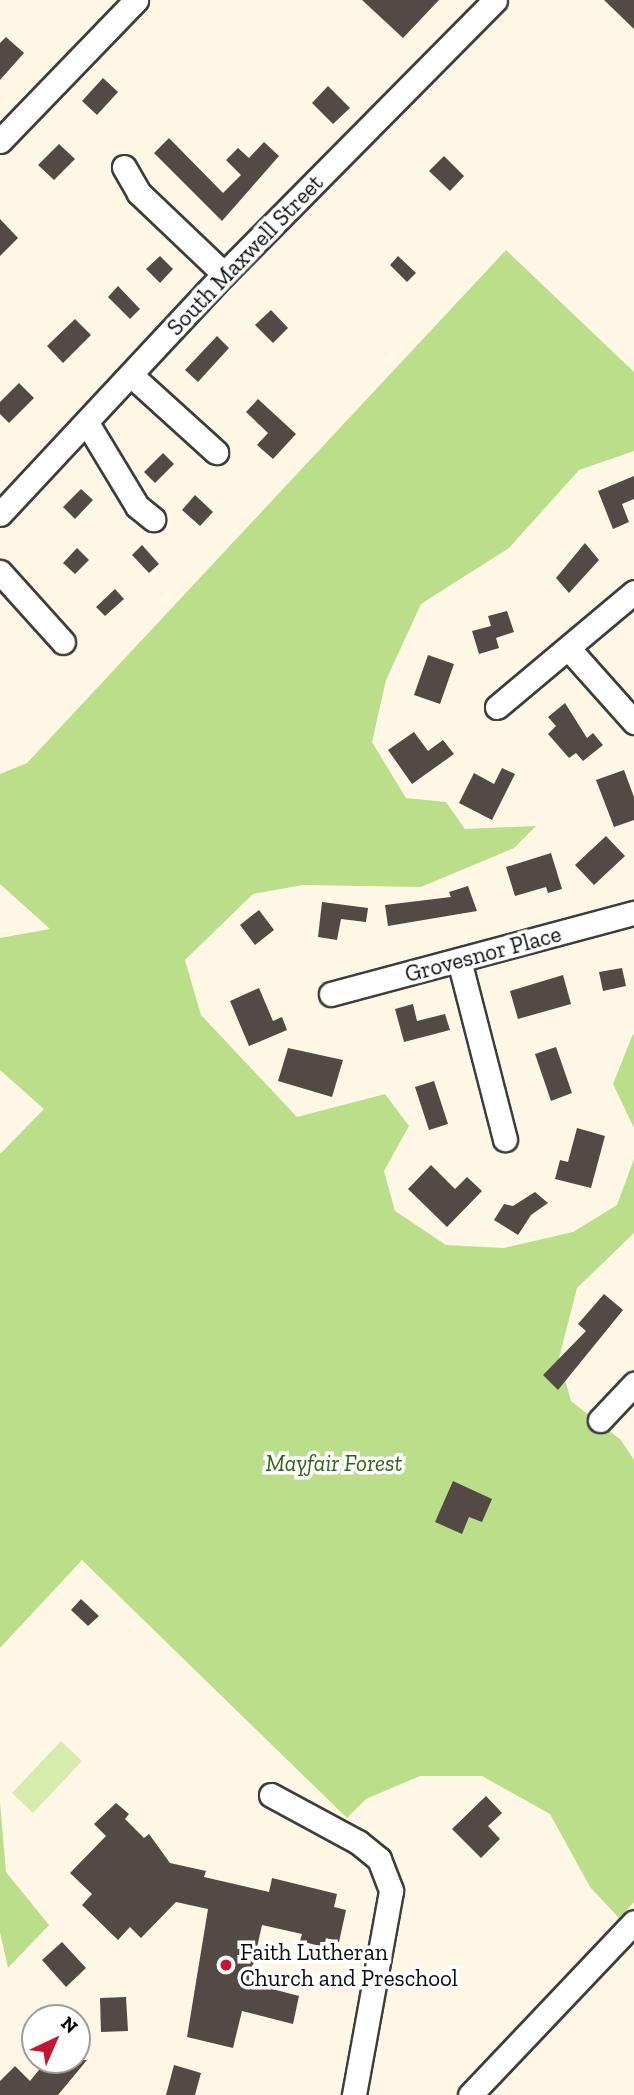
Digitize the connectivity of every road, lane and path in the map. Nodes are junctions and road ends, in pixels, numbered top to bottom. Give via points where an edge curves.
1 (136, 0) edge
2 (494, 0) edge
3 (0, 141) edge
4 (124, 167) dead end
5 (225, 274) junction
6 (131, 375) junction
7 (87, 423) junction
8 (216, 452) dead end
9 (0, 514) edge
10 (153, 519) dead end
11 (0, 572) edge
12 (634, 592) edge
13 (63, 642) dead end
14 (569, 649) junction
15 (497, 707) dead end
16 (634, 722) edge
17 (634, 914) edge
18 (459, 960) junction
19 (331, 994) dead end
20 (505, 1139) dead end
21 (634, 1384) edge
22 (600, 1420) dead end
23 (271, 1795) dead end
24 (634, 1922) edge
25 (354, 2095) edge
26 (470, 2095) edge

1 - 3 street
2 - 5 street, South Maxwell Street
4 - 5 street via 139,192
5 - 6 street, South Maxwell Street
6 - 7 street, South Maxwell Street
6 - 8 street
7 - 9 street, South Maxwell Street
7 - 10 street via 137,506
11 - 13 street
12 - 14 street
14 - 15 street
14 - 16 street
17 - 18 street, Grovesnor Place
18 - 19 street, Grovesnor Place
18 - 20 street
21 - 22 street
23 - 25 street via 358,1842 379,1859 391,1891
24 - 26 street

